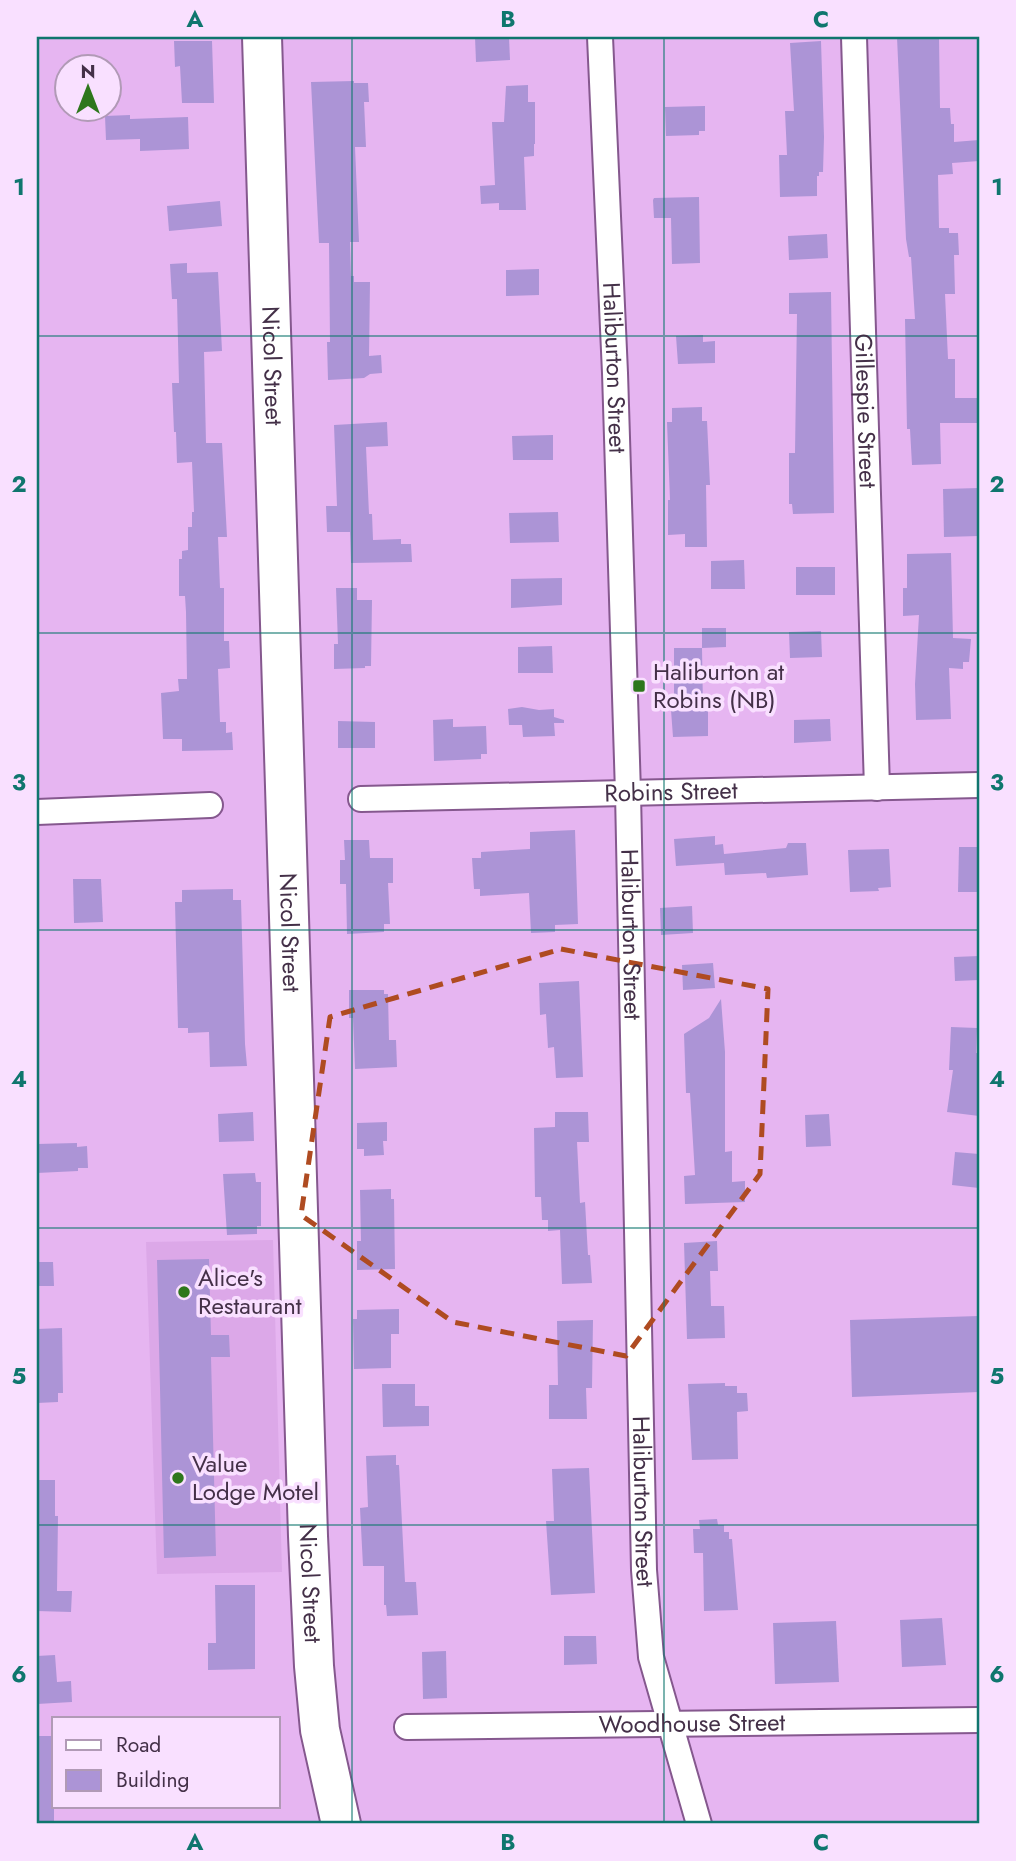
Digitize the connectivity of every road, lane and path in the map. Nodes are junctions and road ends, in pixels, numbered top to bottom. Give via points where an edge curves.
1 (262, 37) edge
2 (600, 37) edge
3 (854, 37) edge
4 (979, 785) edge
5 (877, 788) junction
6 (628, 793) junction
7 (361, 799) dead end
8 (210, 805) dead end
9 (37, 812) edge
10 (979, 1720) edge
11 (669, 1724) junction
12 (407, 1727) dead end
13 (341, 1824) edge
14 (699, 1824) edge

1 - 13 highway, Nicol Street via 309,1549 320,1730
2 - 6 street, Haliburton Street
3 - 5 street, Gillespie Street
4 - 5 street, Robins Street
5 - 6 street, Robins Street
6 - 7 street, Robins Street
6 - 11 street, Haliburton Street via 644,1570 651,1657
8 - 9 street
10 - 11 street, Woodhouse Street
11 - 12 street, Woodhouse Street
11 - 14 street, Haliburton Street

